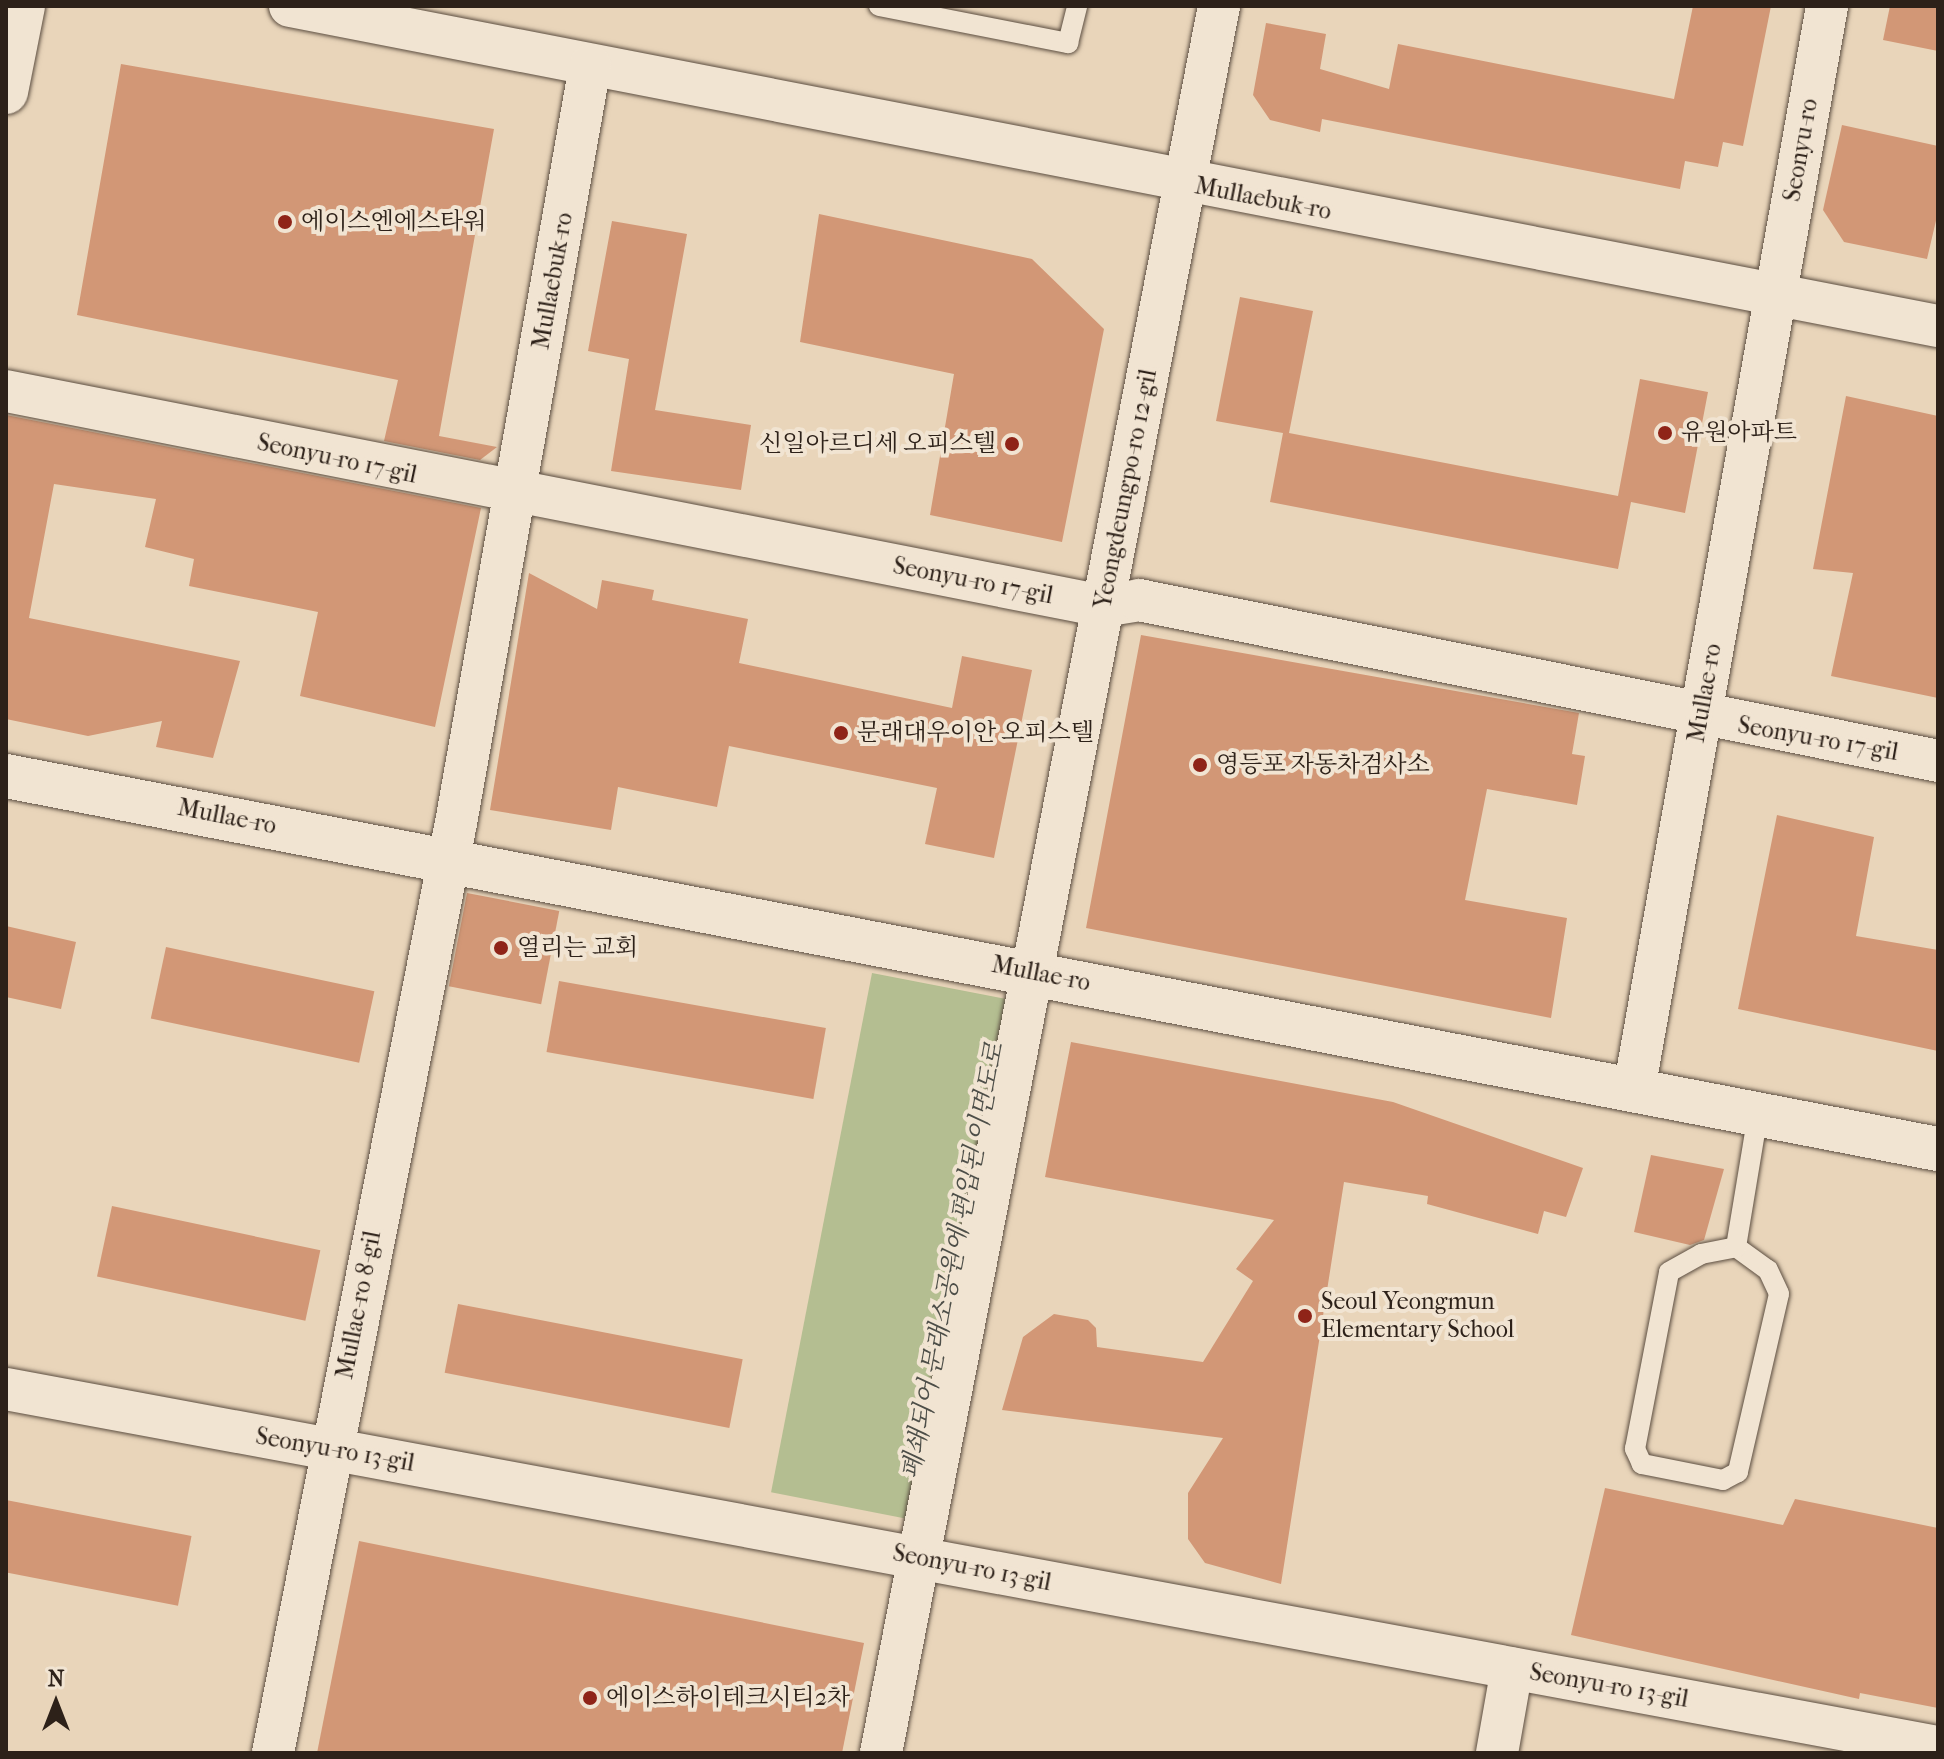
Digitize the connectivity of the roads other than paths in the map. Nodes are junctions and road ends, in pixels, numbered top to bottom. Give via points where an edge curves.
1 (23, 6) edge
2 (290, 6) edge
3 (879, 6) edge
4 (1077, 6) edge
5 (1219, 6) edge
6 (1827, 6) edge
7 (590, 66) junction
8 (6, 92) edge
9 (1185, 184) junction
10 (1775, 295) junction
11 (1938, 326) edge
12 (6, 391) edge
13 (516, 496) junction
14 (1103, 606) junction
15 (1700, 717) junction
16 (1938, 761) edge
17 (6, 776) edge
18 (449, 858) junction
19 (1032, 973) junction
20 (1634, 1090) junction
21 (1758, 1114) junction
22 (1938, 1149) edge
23 (1736, 1247) junction
24 (6, 1389) edge
25 (330, 1449) junction
26 (918, 1558) junction
27 (1512, 1668) junction
28 (1938, 1747) edge
29 (273, 1753) edge
30 (881, 1753) edge
31 (1497, 1753) edge

1 - 8 street
2 - 7 street, Mullaebuk-ro
3 - 4 lane via 1068,43
5 - 9 street, Yeongdeungpo-ro 12-gil
6 - 10 street, Seonyu-ro
7 - 9 street, Mullaebuk-ro
7 - 13 street, Mullaebuk-ro
9 - 10 street, Mullaebuk-ro
9 - 14 street, Yeongdeungpo-ro 12-gil
10 - 11 street, Mullaebuk-ro
10 - 15 street, Mullae-ro
12 - 13 street, Seonyu-ro 17-gil
13 - 14 street, Seonyu-ro 17-gil
13 - 18 street
14 - 15 street, Seonyu-ro 17-gil via 1139,600 1682,704
14 - 19 street, Yeongdeungpo-ro 12-gil
15 - 16 street, Seonyu-ro 17-gil
15 - 20 street, Mullae-ro
17 - 18 street, Mullae-ro
18 - 19 street, Mullae-ro
18 - 25 street, Mullae-ro 8-gil
19 - 20 street, Mullae-ro
19 - 26 street, Yeongdeungpo-ro 12-gil
20 - 21 street, Mullae-ro
21 - 22 street, Mullae-ro
21 - 23 lane
23 - 23 lane via 1701,1254 1669,1272 1635,1449 1642,1464 1723,1480 1738,1472 1779,1294 1768,1270
24 - 25 street, Seonyu-ro 13-gil
25 - 26 street, Seonyu-ro 13-gil
25 - 29 street, Mullae-ro 8-gil
26 - 27 street, Seonyu-ro 13-gil
26 - 30 street, Yeongdeungpo-ro 12-gil
27 - 28 street, Seonyu-ro 13-gil
27 - 31 street

